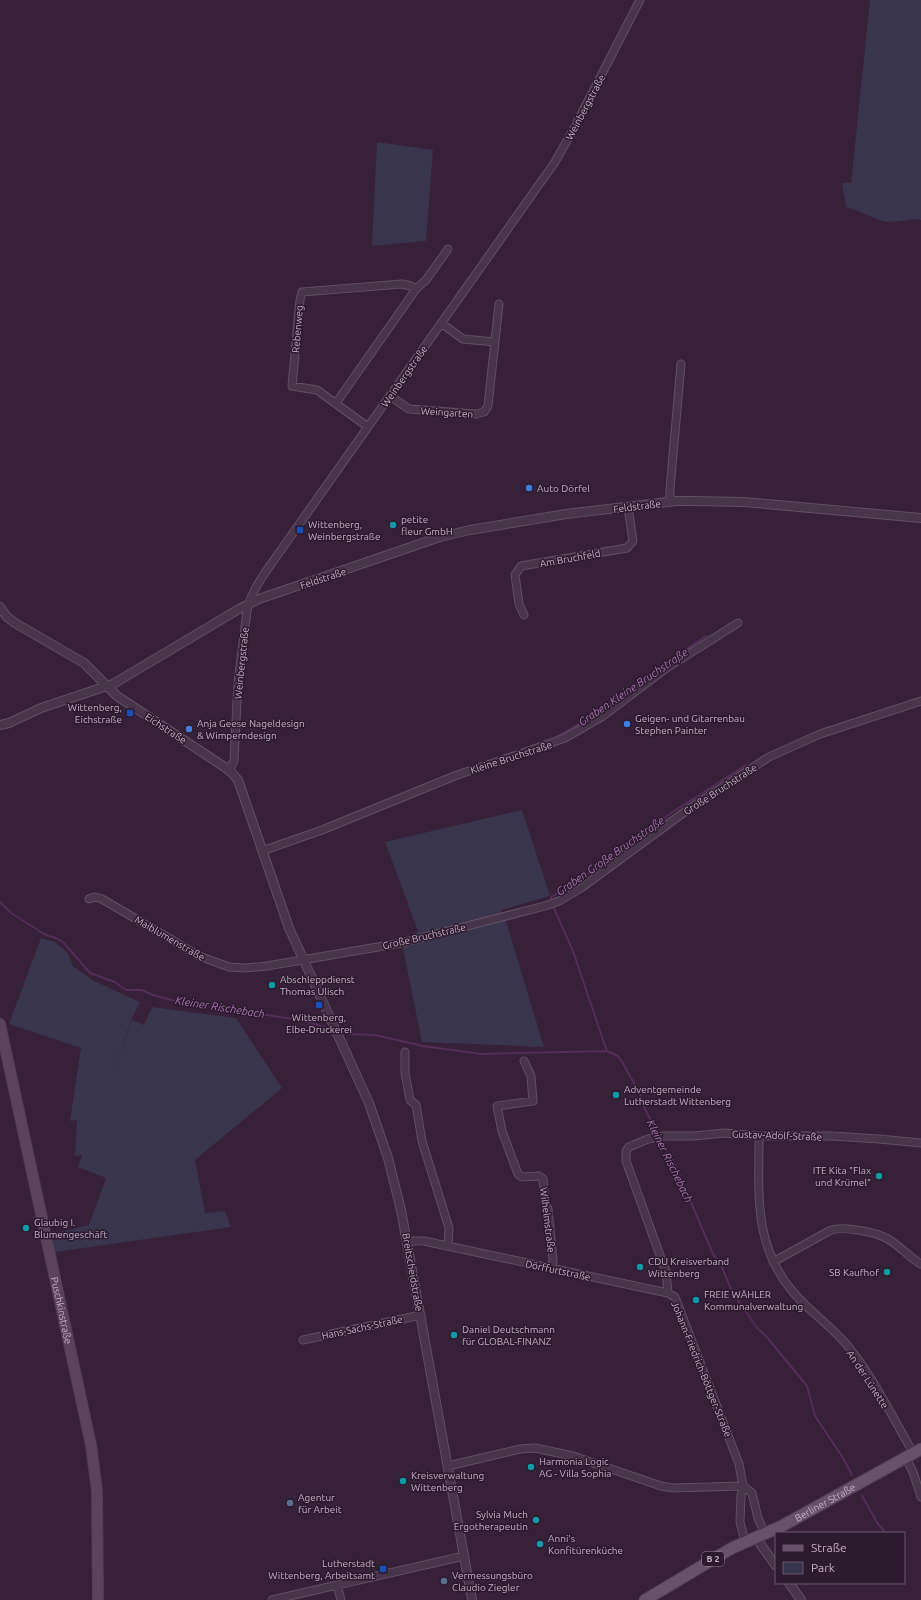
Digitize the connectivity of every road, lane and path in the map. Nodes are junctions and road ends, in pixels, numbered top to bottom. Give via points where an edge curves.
1 (640, 0) edge
2 (448, 249) dead end
3 (416, 289) junction
4 (499, 304) dead end
5 (441, 323) junction
6 (495, 342) junction
7 (681, 364) dead end
8 (390, 396) junction
9 (336, 403) junction
10 (368, 426) junction
11 (670, 502) junction
12 (628, 507) junction
13 (921, 518) edge
14 (248, 604) junction
15 (0, 607) edge
16 (524, 615) dead end
17 (738, 623) dead end
18 (107, 687) junction
19 (921, 701) edge
20 (0, 725) edge
21 (229, 770) junction
22 (262, 851) junction
23 (89, 899) dead end
24 (302, 959) junction
25 (0, 1024) edge
26 (405, 1052) dead end
27 (524, 1061) dead end
28 (759, 1136) junction
29 (921, 1143) edge
30 (633, 1144) joint
31 (407, 1241) junction
32 (448, 1246) junction
33 (773, 1262) junction
34 (921, 1264) edge
35 (552, 1269) junction
36 (668, 1293) junction
37 (421, 1315) junction
38 (303, 1340) dead end
39 (914, 1454) edge
40 (448, 1466) junction
41 (744, 1486) junction
42 (921, 1497) edge
43 (760, 1536) junction
44 (745, 1542) junction
45 (464, 1556) junction
46 (775, 1564) edge
47 (789, 1584) edge
48 (337, 1585) junction
49 (98, 1600) edge
50 (272, 1600) edge
51 (341, 1600) edge
52 (472, 1600) edge
53 (645, 1600) edge
54 (801, 1600) edge

1 - 5 street, Weinbergstraße via 556,162
2 - 3 street via 426,280
3 - 9 street
3 - 9 street, Rebenweg via 402,284 302,292 292,386 317,390
4 - 6 street, Weingarten
5 - 6 street via 463,339
5 - 8 street, Weinbergstraße
6 - 8 street, Weingarten via 488,406 484,412 476,414 409,409
7 - 11 street, Feldstraße
8 - 10 street, Weinbergstraße
9 - 10 street, Rebenweg
10 - 14 street, Weinbergstraße via 269,567
11 - 12 street, Feldstraße
11 - 13 street, Feldstraße via 744,502
12 - 14 street, Feldstraße via 460,532 417,544
12 - 16 street, Am Bruchfeld via 633,541 627,548 521,566 515,575 519,604
14 - 18 street, Feldstraße
14 - 21 street, Weinbergstraße via 238,682 234,761
15 - 18 street, Eichstraße via 15,623 84,663
17 - 22 street, Kleine Bruchstraße via 668,667 603,716 565,738 457,775 322,830
18 - 20 street, Feldstraße
18 - 21 street, Eichstraße
19 - 24 street, Große Bruchstraße via 820,734 769,757 690,808 581,888 552,904 401,943
21 - 22 street, Eichstraße via 238,780
22 - 24 street, Eichstraße
23 - 24 street, Maiblumenstraße via 102,899 199,956 219,964 237,968 254,967
24 - 31 street, Breitscheidstraße via 369,1102 395,1182
25 - 49 main road, Puschkinstraße via 91,1445 97,1491
26 - 32 street via 405,1073 410,1100 416,1105 422,1141 448,1228
27 - 35 street, Wilhelmstraße via 530,1076 533,1101 497,1106 502,1131 518,1174 522,1177 539,1176 543,1179
28 - 29 street, Gustav-Adolf-Straße via 850,1137
28 - 30 street, Gustav-Adolf-Straße via 724,1133 661,1136
28 - 33 street, An der Lünette via 759,1211
30 - 36 street, Johann-Friedrich-Böttger-Straße via 626,1152 626,1161 666,1272
31 - 32 street, Dörffurtstraße via 424,1241
31 - 37 street, Breitscheidstraße
32 - 35 street, Dörffurtstraße
33 - 34 street via 831,1230 846,1228 884,1237
33 - 39 street, An der Lünette via 792,1292 846,1345 860,1363
35 - 36 street, Dörffurtstraße
36 - 41 street, Johann-Friedrich-Böttger-Straße via 675,1297 679,1305 737,1457
37 - 38 street, Hans-Sachs-Straße
37 - 40 street, Breitscheidstraße
39 - 42 street, An der Lünette via 913,1472
39 - 43 main road, Berliner Straße / B 2
40 - 41 street via 520,1449 535,1448 573,1456 667,1487
40 - 45 street, Breitscheidstraße
41 - 43 street, Johann-Friedrich-Böttger-Straße via 752,1493
41 - 44 street, Johann-Friedrich-Böttger-Straße via 740,1496 740,1522
43 - 44 main road, Berliner Straße / B 2
43 - 46 street
44 - 53 main road, Berliner Straße / B 2
45 - 48 street
45 - 52 street, Breitscheidstraße
47 - 54 street
48 - 50 street
48 - 51 street

